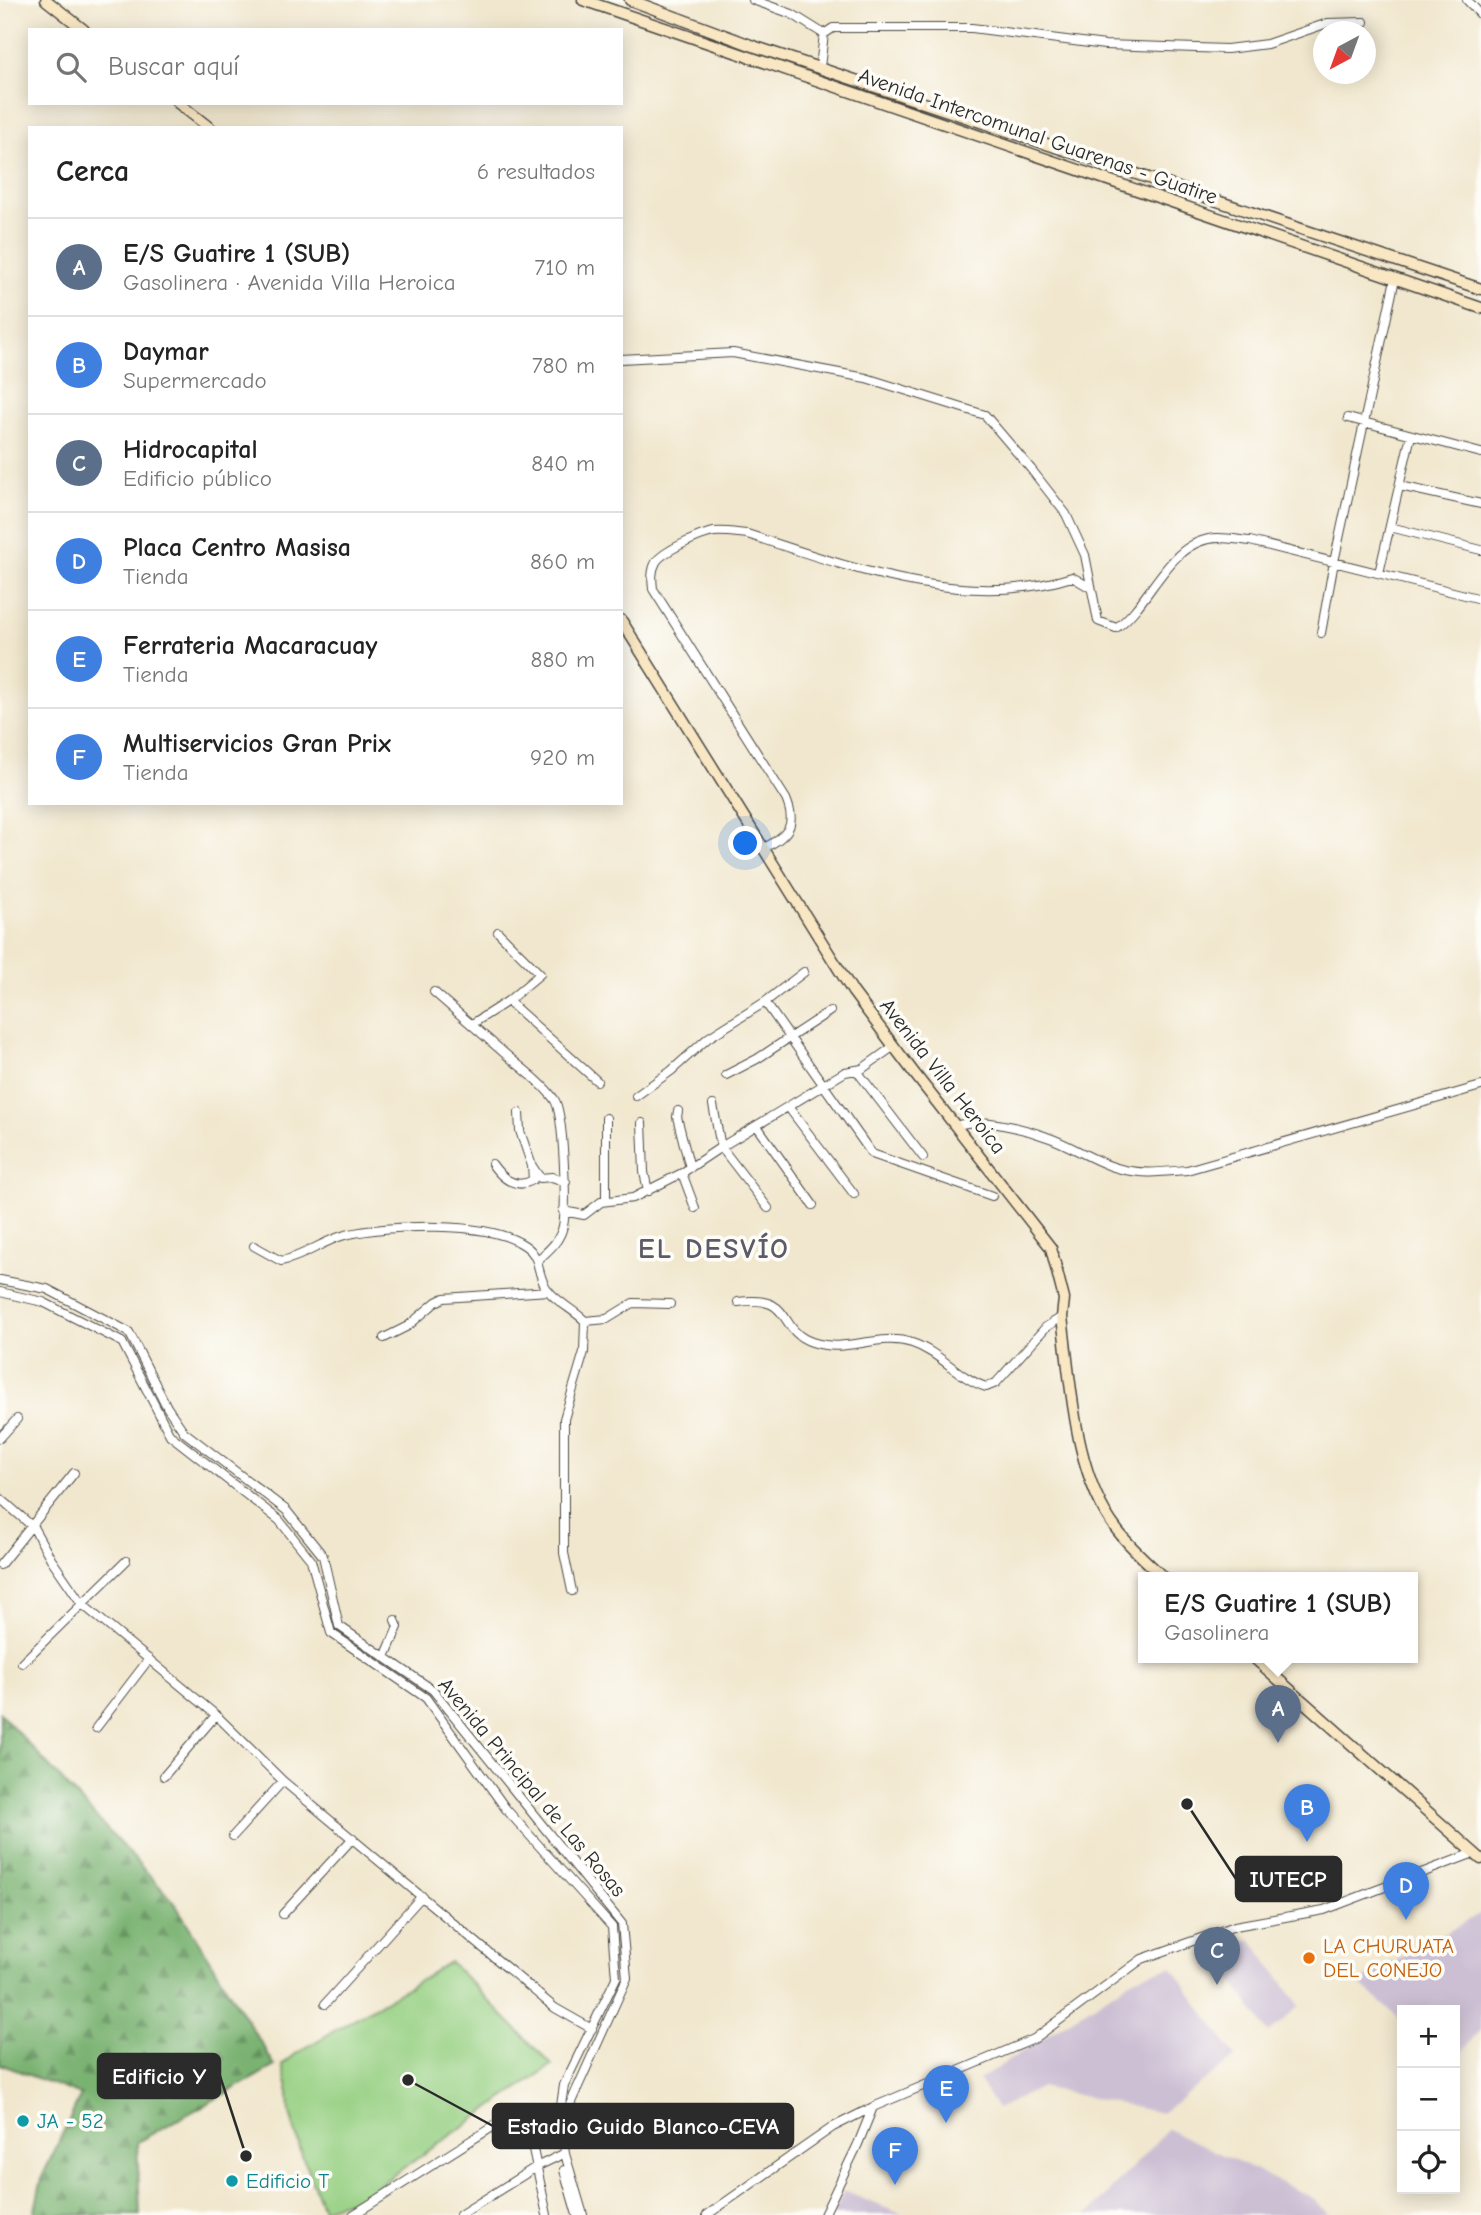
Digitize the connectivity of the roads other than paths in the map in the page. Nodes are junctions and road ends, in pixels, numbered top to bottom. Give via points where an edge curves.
1 (46, 0) edge
2 (583, 0) edge
3 (630, 0) edge
4 (753, 0) edge
5 (1467, 0) edge
6 (1481, 15) edge
7 (81, 28) edge
8 (1313, 28) edge
9 (824, 34) junction
10 (820, 67) junction
11 (181, 105) edge
12 (207, 126) edge
13 (1395, 279) junction
14 (1481, 289) edge
15 (1481, 308) edge
16 (623, 359) edge
17 (1348, 418) dead end
18 (1363, 422) junction
19 (1411, 435) junction
20 (1481, 453) edge
21 (1400, 485) junction
22 (1481, 504) edge
23 (1390, 527) junction
24 (1481, 550) edge
25 (1334, 562) junction
26 (1379, 573) junction
27 (1091, 587) junction
28 (1481, 599) edge
29 (623, 623) edge
30 (1321, 633) dead end
31 (763, 849) junction
32 (498, 932) dead end
33 (804, 972) dead end
34 (434, 992) dead end
35 (508, 1001) junction
36 (765, 1002) junction
37 (830, 1011) dead end
38 (472, 1024) junction
39 (790, 1038) junction
40 (894, 1046) junction
41 (857, 1071) junction
42 (726, 1075) dead end
43 (597, 1081) dead end
44 (1481, 1086) edge
45 (824, 1087) junction
46 (636, 1096) dead end
47 (713, 1105) dead end
48 (789, 1108) junction
49 (678, 1111) dead end
50 (519, 1113) dead end
51 (606, 1118) dead end
52 (642, 1123) dead end
53 (757, 1126) junction
54 (957, 1126) junction
55 (721, 1147) junction
56 (923, 1157) dead end
57 (492, 1164) dead end
58 (533, 1166) junction
59 (686, 1170) junction
60 (566, 1182) junction
61 (648, 1191) junction
62 (854, 1194) dead end
63 (992, 1196) dead end
64 (606, 1201) junction
65 (813, 1205) dead end
66 (695, 1208) dead end
67 (768, 1208) dead end
68 (563, 1211) junction
69 (254, 1246) dead end
70 (538, 1260) junction
71 (0, 1280) edge
72 (549, 1291) junction
73 (0, 1292) edge
74 (738, 1302) dead end
75 (670, 1304) dead end
76 (1062, 1317) junction
77 (585, 1321) junction
78 (384, 1338) dead end
79 (18, 1419) dead end
80 (0, 1437) edge
81 (74, 1472) dead end
82 (0, 1498) edge
83 (33, 1527) junction
84 (126, 1561) dead end
85 (0, 1565) edge
86 (1158, 1572) edge
87 (572, 1591) dead end
88 (82, 1604) junction
89 (395, 1619) dead end
90 (385, 1657) junction
91 (149, 1658) junction
92 (22, 1663) dead end
93 (1260, 1663) edge
94 (216, 1715) junction
95 (96, 1728) dead end
96 (164, 1776) dead end
97 (283, 1781) junction
98 (233, 1836) dead end
99 (353, 1838) junction
100 (1477, 1856) edge
101 (422, 1896) junction
102 (283, 1914) dead end
103 (326, 2004) dead end
104 (592, 2029) junction
105 (873, 2107) junction
106 (561, 2155) junction
107 (536, 2167) junction
108 (353, 2215) edge
109 (460, 2215) edge
110 (547, 2215) edge
111 (577, 2215) edge
112 (583, 2215) edge
113 (707, 2215) edge
114 (824, 2215) edge

1 - 7 main road
2 - 13 main road, Avenida Intercomunal Guarenas - Guatire
3 - 10 main road, Avenida Intercomunal Guarenas - Guatire
4 - 9 street via 792,14
5 - 6 street
8 - 9 street via 1267,44 1227,49 1105,45 972,28 833,28
9 - 10 street
10 - 14 main road, Avenida Intercomunal Guarenas - Guatire
11 - 12 main road
13 - 15 main road, Avenida Intercomunal Guarenas - Guatire
13 - 18 street
16 - 27 street via 733,353 866,378 985,415 1066,514 1084,555
17 - 18 street
18 - 19 street
18 - 25 street
19 - 20 street
19 - 21 street
21 - 22 street
21 - 23 street
23 - 24 street
23 - 26 street
25 - 26 street
25 - 27 street via 1250,541 1216,538 1187,547 1131,618 1116,628 1098,621
25 - 30 street
26 - 28 street
27 - 31 street via 1072,577 1048,585 1003,589 916,582 730,532 711,533 657,561 651,575 653,589 792,813 783,837
29 - 31 main road, Avenida Villa Heroica
31 - 40 main road, Avenida Villa Heroica via 853,992
32 - 35 street via 540,974
33 - 36 street
34 - 38 street
35 - 38 street
35 - 43 street
36 - 39 street
36 - 46 street via 708,1038
37 - 39 street
38 - 60 street via 556,1101
39 - 42 street
39 - 45 street
40 - 41 street
40 - 54 main road, Avenida Villa Heroica
41 - 45 street via 845,1072
41 - 56 street
44 - 54 street via 1187,1170 1150,1174 1116,1168 1048,1137 1014,1128 966,1122
45 - 48 street
45 - 63 street via 872,1154
47 - 55 street
48 - 53 street
48 - 62 street
49 - 59 street
50 - 58 street via 520,1131
51 - 64 street
52 - 61 street
53 - 55 street
53 - 65 street
54 - 76 main road, Avenida Villa Heroica via 1051,1248 1064,1298
55 - 59 street
55 - 67 street
57 - 58 street via 516,1184 533,1180
58 - 60 street via 540,1178
59 - 61 street
59 - 66 street
60 - 68 street
61 - 64 street
64 - 68 street via 584,1215
68 - 70 street via 558,1240
69 - 70 street via 281,1261 346,1235 459,1227 506,1236 524,1245
70 - 72 street
71 - 90 street, Avenida Principal de Las Rosas via 47,1289 129,1332 184,1432 286,1510 323,1556 339,1626
72 - 77 street
72 - 78 street via 444,1298
73 - 104 street via 43,1302 122,1342 170,1435 279,1520 311,1559 331,1633 426,1698 506,1809 612,1927 616,1978
74 - 76 street via 774,1304 800,1337 828,1347 868,1341 911,1342 986,1387 996,1383 1046,1327
75 - 77 street via 633,1303 607,1319
76 - 86 main road, Avenida Villa Heroica via 1079,1437 1095,1489 1117,1531
77 - 87 street via 584,1352 564,1419 564,1553
79 - 80 street
81 - 83 street
82 - 83 street
83 - 85 street
83 - 88 street
84 - 88 street
88 - 91 street
88 - 92 street
89 - 90 street via 398,1627
90 - 112 street, Avenida Principal de Las Rosas via 433,1690 622,1924 627,1978 562,2122 565,2154
91 - 94 street
91 - 95 street
93 - 100 main road
94 - 96 street
94 - 97 street
97 - 98 street
97 - 99 street
99 - 101 street
99 - 102 street
100 - 105 street via 1324,1910 1235,1926 1142,1959 1034,2039
101 - 103 street
101 - 104 street via 555,2008
104 - 106 street via 564,2085 558,2122
105 - 113 street via 833,2127
105 - 114 street
106 - 107 street
106 - 111 street
107 - 108 street via 524,2107
107 - 109 street
107 - 110 street

